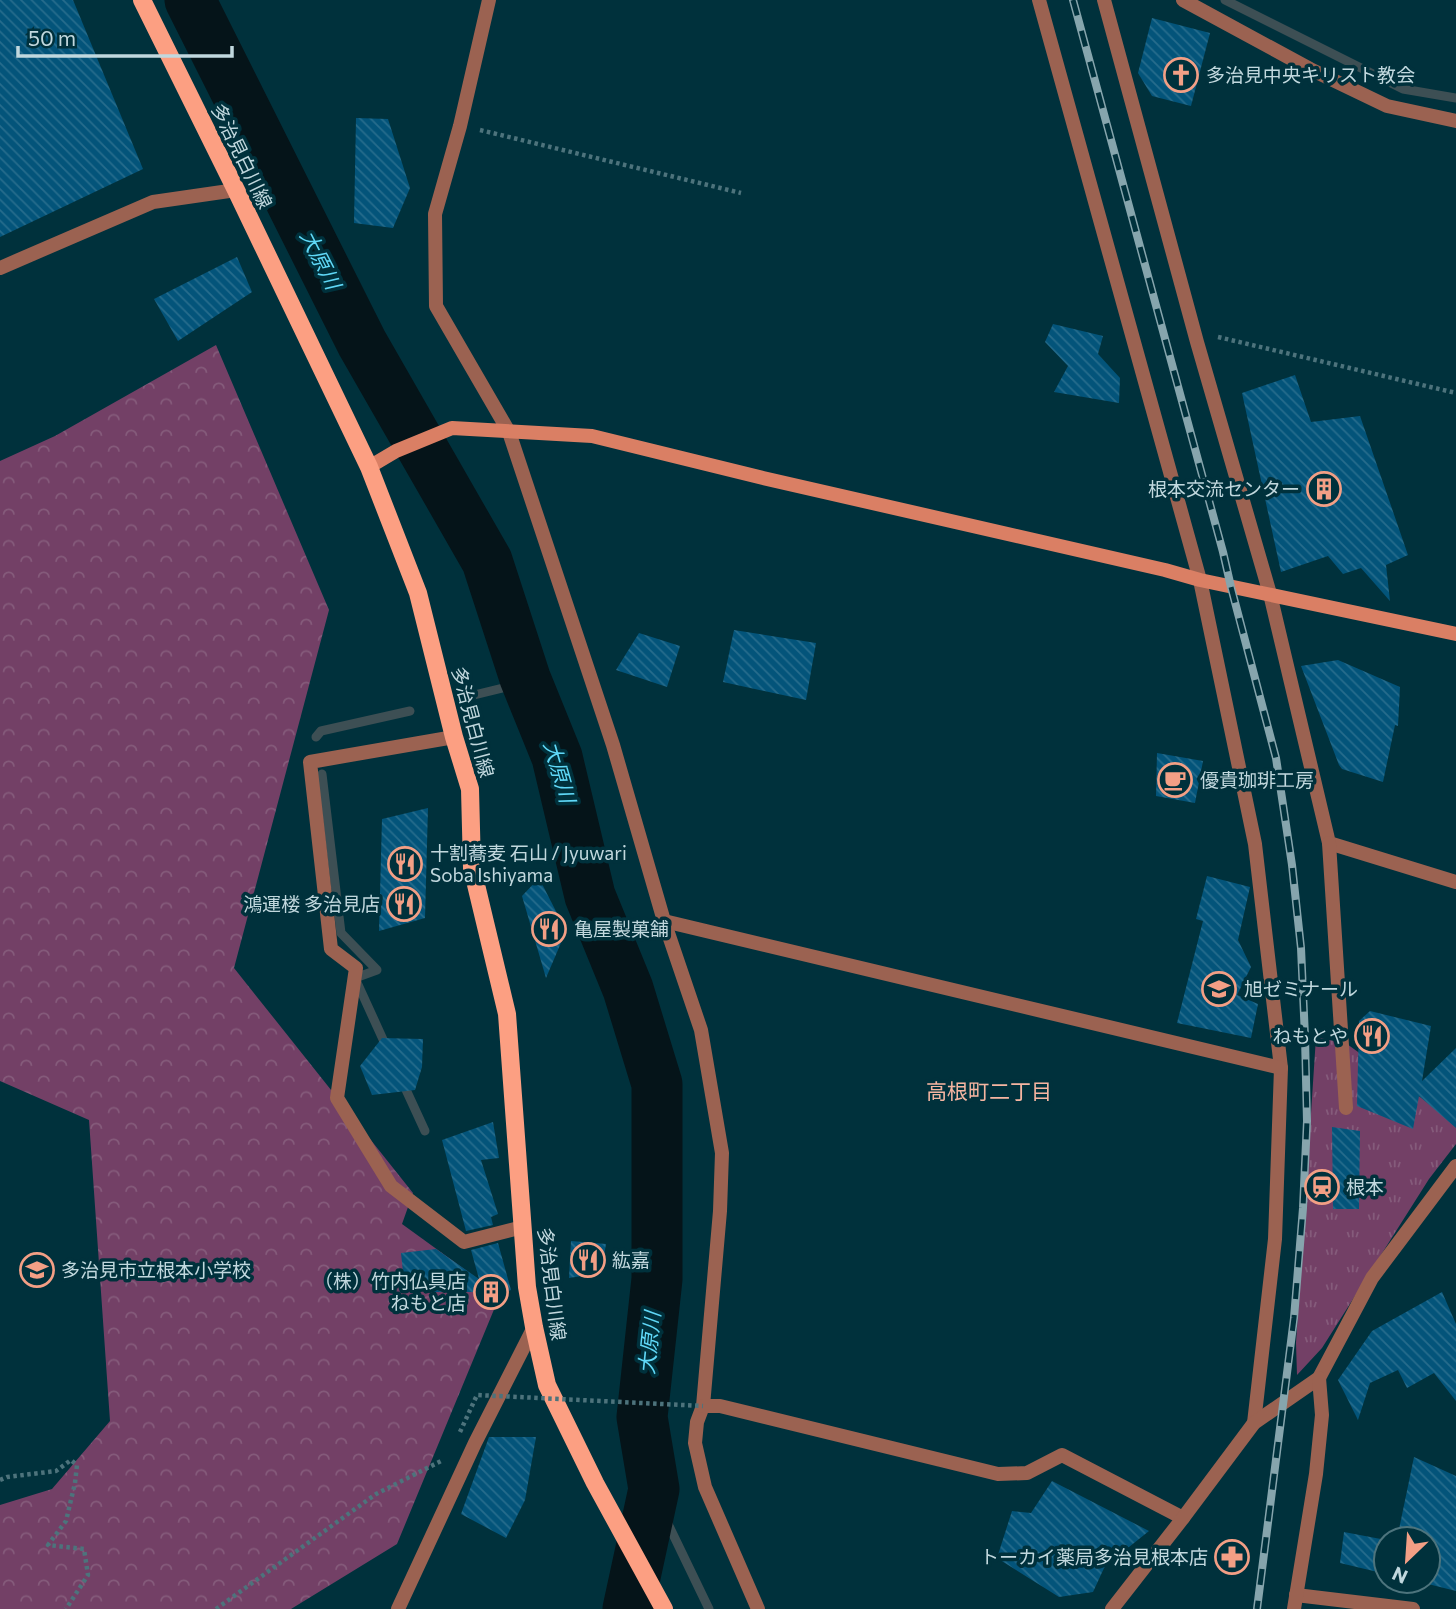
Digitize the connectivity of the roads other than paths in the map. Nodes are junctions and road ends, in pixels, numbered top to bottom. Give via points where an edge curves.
1 (142, 0) edge
2 (489, 0) edge
3 (1039, 0) edge
4 (1104, 0) edge
5 (1183, 0) edge
6 (1456, 121) edge
7 (236, 190) junction
8 (0, 268) edge
9 (509, 432) junction
10 (369, 467) junction
11 (1200, 580) junction
12 (1270, 594) junction
13 (1456, 634) edge
14 (454, 737) junction
15 (1329, 843) junction
16 (1456, 882) edge
17 (664, 921) junction
18 (1281, 1068) junction
19 (1346, 1108) dead end
20 (1456, 1166) edge
21 (523, 1227) junction
22 (534, 1327) junction
23 (1319, 1378) junction
24 (704, 1406) junction
25 (1254, 1423) junction
26 (1183, 1518) junction
27 (1295, 1602) edge
28 (398, 1609) edge
29 (664, 1609) edge
30 (758, 1609) edge
31 (1112, 1609) edge
32 (1413, 1609) edge

1 - 7 main road, 多治見白川線
2 - 9 street via 435,214 436,306
3 - 11 street
4 - 12 street
5 - 6 street via 1387,106
7 - 8 street via 153,202
7 - 10 main road, 多治見白川線
9 - 10 street via 452,428
9 - 11 street via 592,436
9 - 17 street via 613,745
10 - 14 main road, 多治見白川線 via 418,593
11 - 12 street
11 - 18 street via 1255,844
12 - 13 street
12 - 15 street
14 - 21 main road, 多治見白川線 via 470,789 472,868 508,1013
14 - 21 street via 310,762 331,948 356,968 337,1098 391,1186 464,1242
15 - 16 street
15 - 19 street
17 - 18 street
17 - 24 street via 701,1030 722,1153
18 - 25 street via 1275,1239
20 - 23 street via 1372,1278
21 - 22 main road, 多治見白川線
22 - 28 street
22 - 29 main road, 多治見白川線 via 547,1385
23 - 25 street
23 - 27 street via 1322,1415 1316,1474
24 - 26 street via 720,1406 998,1474 1027,1473 1062,1455
24 - 30 street via 695,1443 705,1487
25 - 26 street
26 - 31 street
27 - 32 street

